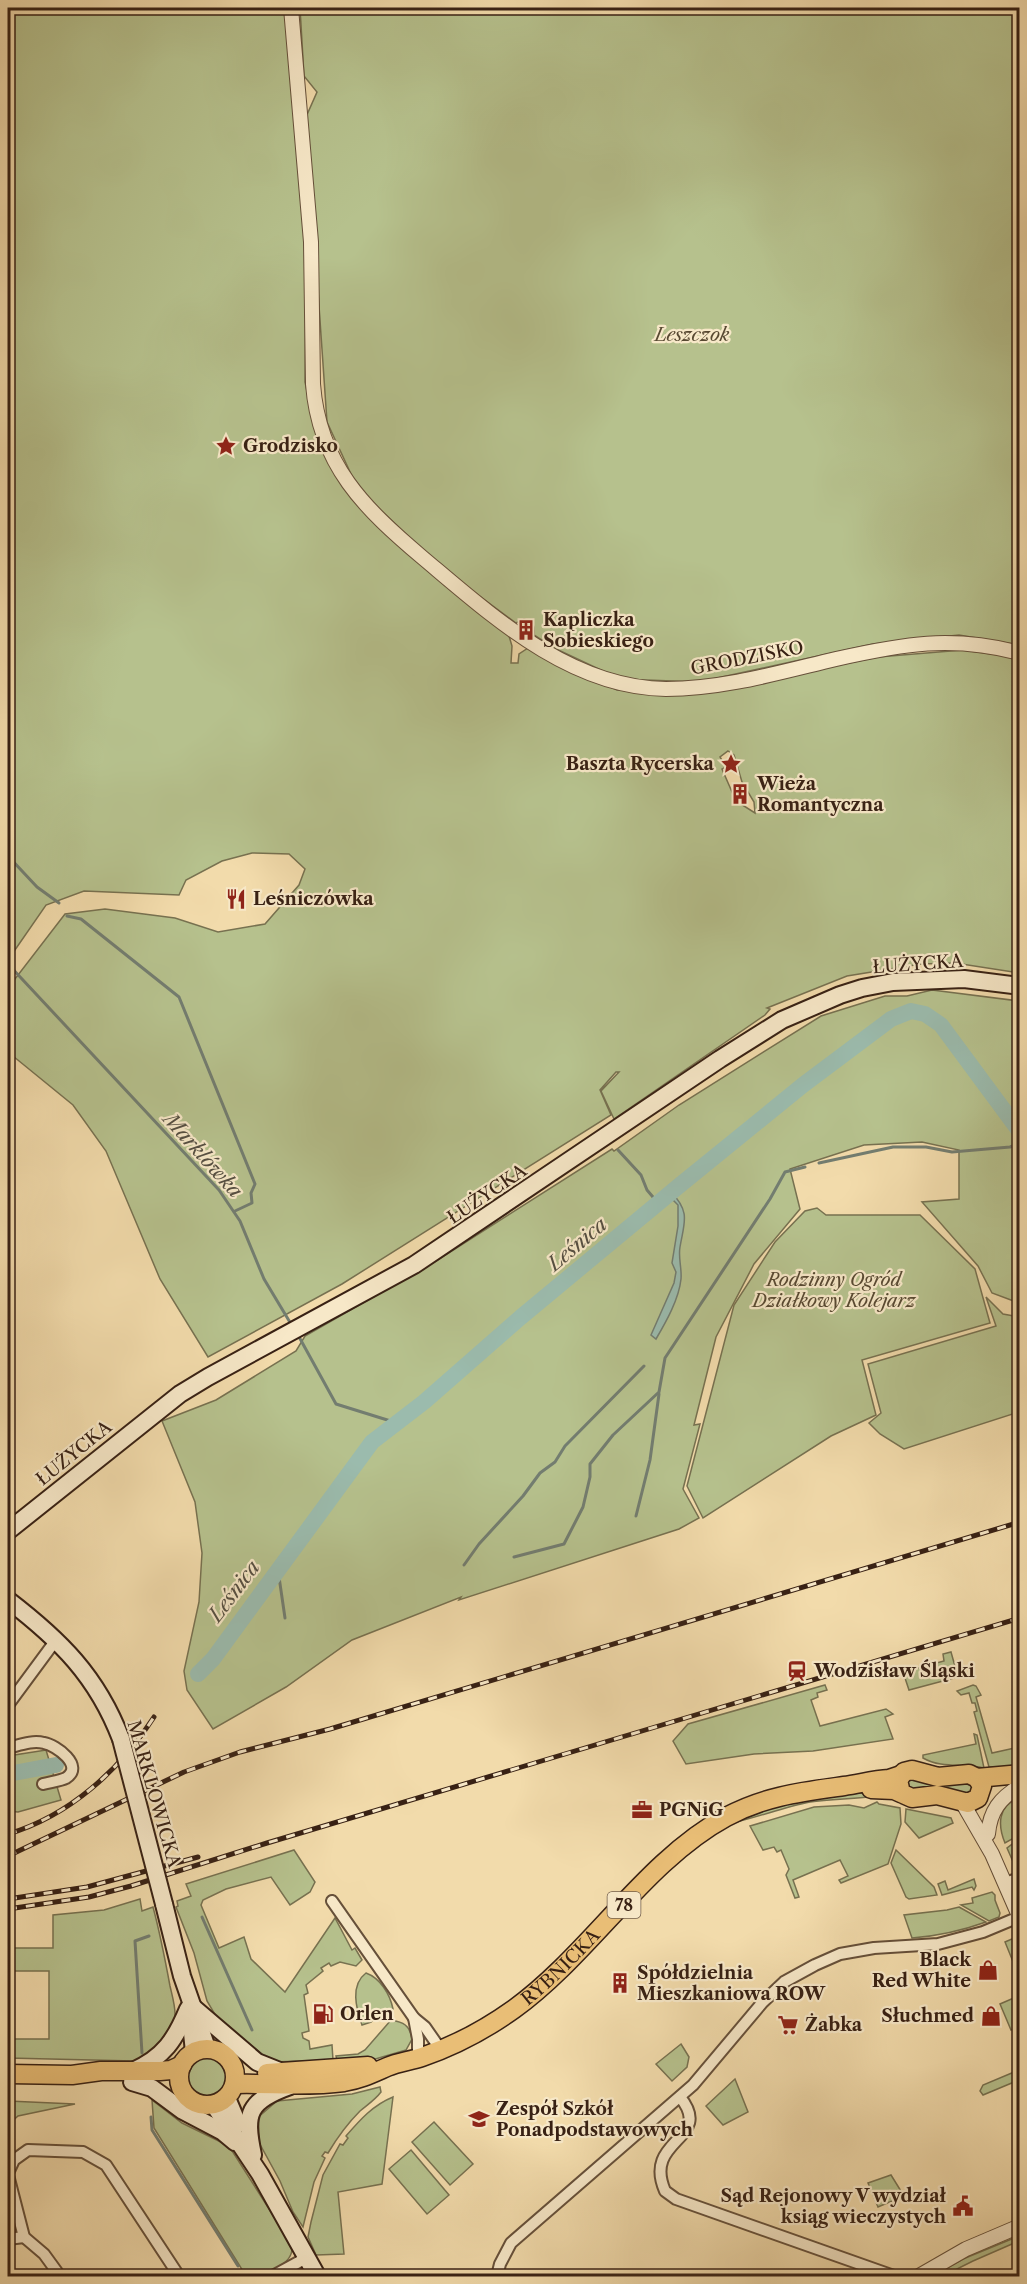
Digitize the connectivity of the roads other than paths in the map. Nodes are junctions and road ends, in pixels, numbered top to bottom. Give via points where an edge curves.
1 (291, 8) edge
2 (1020, 653) edge
3 (1020, 986) edge
4 (8, 1531) edge
5 (8, 1600) edge
6 (56, 1640) junction
7 (8, 1705) edge
8 (8, 1748) edge
9 (1020, 1774) edge
10 (901, 1775) junction
11 (1020, 1784) edge
12 (43, 1785) dead end
13 (846, 1786) junction
14 (901, 1793) junction
15 (975, 1793) junction
16 (988, 1834) junction
17 (993, 1854) junction
18 (1020, 1878) edge
19 (1005, 1883) junction
20 (332, 1901) dead end
21 (1019, 1918) edge
22 (191, 2008) junction
23 (414, 2018) junction
24 (441, 2050) junction
25 (194, 2055) junction
26 (418, 2058) junction
27 (8, 2074) edge
28 (132, 2077) junction
29 (288, 2078) junction
30 (181, 2087) junction
31 (228, 2090) junction
32 (680, 2097) junction
33 (249, 2153) junction
34 (8, 2174) edge
35 (1020, 2226) edge
36 (24, 2237) junction
37 (8, 2239) edge
38 (306, 2258) junction
39 (60, 2277) edge
40 (179, 2277) edge
41 (273, 2277) edge
42 (317, 2277) edge
43 (497, 2277) edge
44 (894, 2277) edge
45 (919, 2277) edge

1 - 2 street, GRODZISKO via 311,242 316,407 347,482 393,532 526,640 586,670 643,687 706,687 918,643 961,643
3 - 4 main road, ŁUŻYCKA via 964,979 893,982 840,995 783,1020 414,1265 180,1395
5 - 6 main road, MARKLOWICKA
6 - 7 street
6 - 22 main road, MARKLOWICKA, bridge via 102,1696 114,1721
8 - 12 street via 29,1742 44,1743 65,1753 71,1771 66,1778
9 - 15 main road, 78
10 - 13 main road, RYBNICKA / 78
10 - 14 main road via 897,1783
10 - 15 main road, 78 via 912,1770 938,1777 969,1774
11 - 15 main road, 78
11 - 16 street via 998,1803
13 - 14 main road, RYBNICKA / 78
13 - 24 main road, RYBNICKA / 78 via 778,1796 748,1806 709,1827 677,1852 531,1995 488,2026
14 - 15 main road, 78 via 912,1798
15 - 16 street
15 - 17 street
16 - 17 street
17 - 19 street
18 - 19 street
19 - 21 street
20 - 23 street
21 - 32 street via 949,1942 840,1954 798,1973 773,1991
22 - 25 main road, MARKLOWICKA
22 - 28 main road via 161,2054
22 - 29 main road via 260,2064
23 - 24 street
23 - 26 street
24 - 26 main road, RYBNICKA / 78
25 - 28 main road, 78 via 171,2070
25 - 30 main road via 179,2074
25 - 31 main road via 217,2050 228,2057
26 - 29 main road, RYBNICKA / 78 via 387,2067
27 - 28 main road, 78 via 72,2075 101,2071
28 - 30 main road, 78
28 - 33 main road via 223,2132
29 - 31 main road, RYBNICKA / 78
29 - 33 main road via 252,2110
30 - 31 main road, 78 via 188,2098 205,2105
31 - 33 main road
32 - 43 street via 511,2243
32 - 44 street via 688,2107 690,2121 662,2160 664,2191 676,2199
33 - 38 main road
34 - 36 street
34 - 40 street via 14,2160 28,2150 83,2152 106,2165
35 - 45 street via 966,2249
36 - 37 street
36 - 39 street via 44,2254
38 - 41 street
38 - 42 main road

